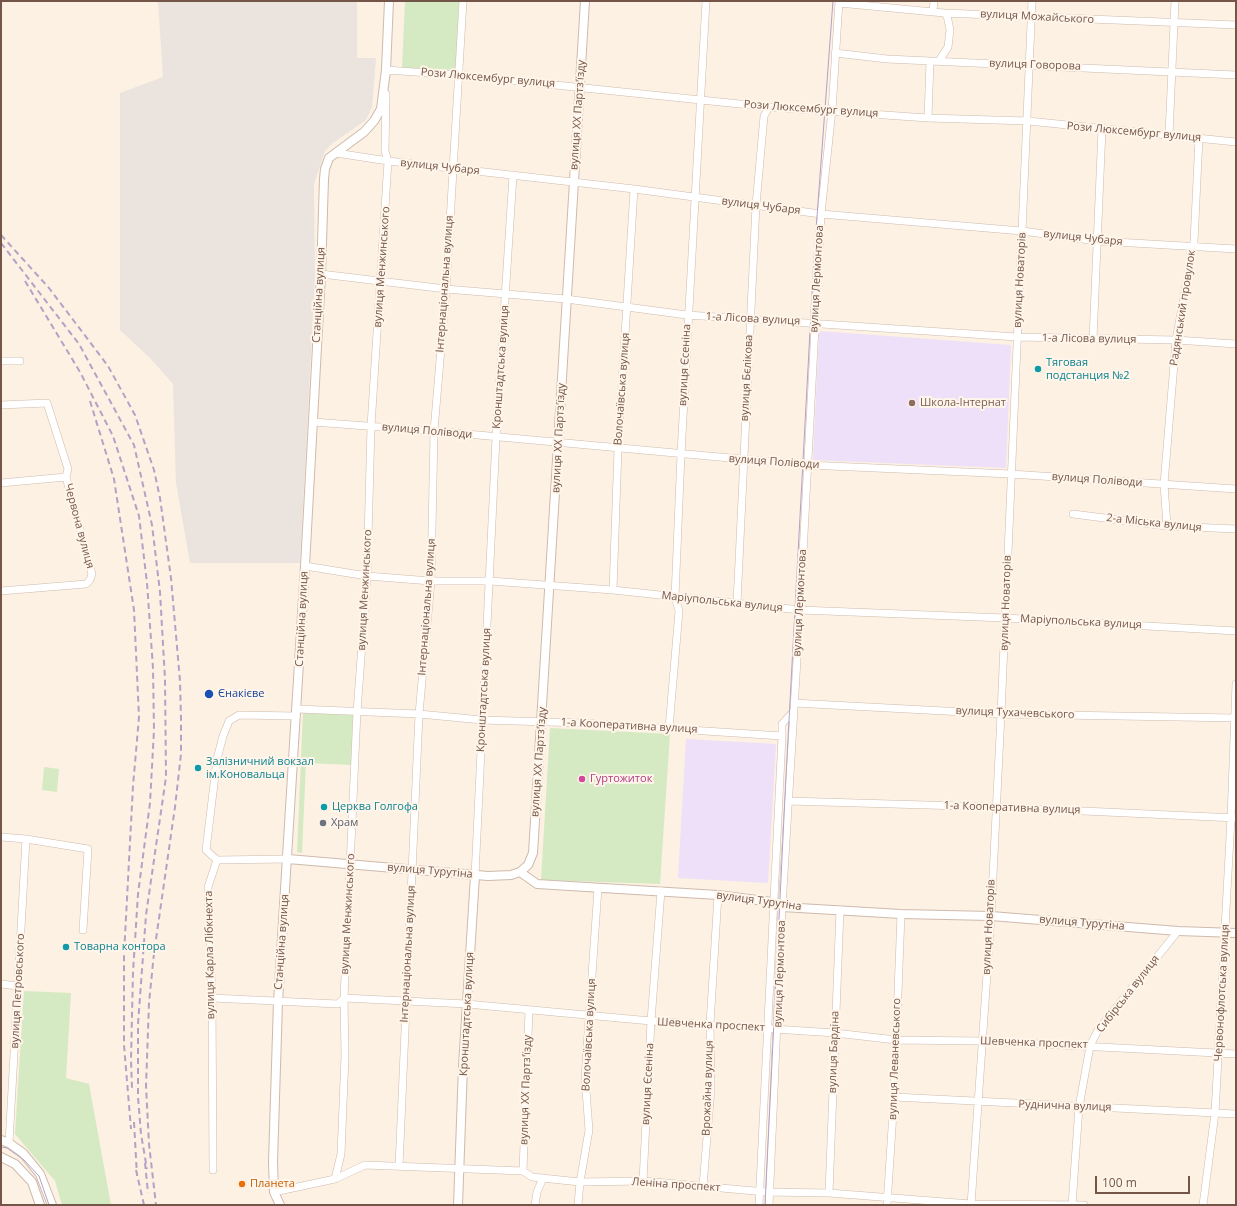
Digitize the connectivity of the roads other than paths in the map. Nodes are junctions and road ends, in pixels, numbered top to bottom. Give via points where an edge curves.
1 (389, 1) edge
2 (463, 1) edge
3 (585, 1) edge
4 (706, 1) edge
5 (934, 1) edge
6 (1032, 1) edge
7 (1175, 1) edge
8 (839, 2) edge
9 (933, 12) junction
10 (944, 12) junction
11 (1032, 17) junction
12 (1174, 23) junction
13 (1236, 25) edge
14 (835, 53) junction
15 (930, 61) junction
16 (939, 61) junction
17 (1029, 65) junction
18 (386, 70) junction
19 (1172, 70) junction
20 (458, 75) junction
21 (1236, 75) edge
22 (580, 87) junction
23 (700, 99) junction
24 (769, 107) junction
25 (832, 110) junction
26 (928, 118) junction
27 (1028, 121) junction
28 (1102, 129) junction
29 (1169, 135) junction
30 (1199, 138) junction
31 (1236, 142) edge
32 (336, 153) junction
33 (388, 161) junction
34 (453, 168) junction
35 (513, 175) junction
36 (574, 183) junction
37 (634, 189) junction
38 (694, 198) junction
39 (756, 205) junction
40 (821, 214) junction
41 (1022, 231) junction
42 (1098, 241) junction
43 (1192, 247) junction
44 (1236, 249) edge
45 (321, 274) junction
46 (381, 281) junction
47 (446, 289) junction
48 (506, 295) junction
49 (566, 299) junction
50 (628, 308) junction
51 (688, 315) junction
52 (750, 319) junction
53 (815, 323) junction
54 (1017, 337) junction
55 (1093, 339) junction
56 (1176, 340) junction
57 (1236, 344) edge
58 (1, 361) edge
59 (20, 361) dead end
60 (1, 405) edge
61 (313, 422) junction
62 (371, 426) junction
63 (434, 431) junction
64 (496, 438) junction
65 (559, 443) junction
66 (618, 449) junction
67 (680, 454) junction
68 (744, 460) junction
69 (806, 465) junction
70 (1011, 474) junction
71 (66, 477) junction
72 (1, 483) edge
73 (1164, 484) junction
74 (1236, 489) edge
75 (1073, 514) dead end
76 (1167, 526) junction
77 (1236, 529) edge
78 (305, 566) junction
79 (367, 576) junction
80 (431, 581) junction
81 (490, 581) junction
82 (551, 585) junction
83 (613, 590) junction
84 (1, 591) edge
85 (675, 597) junction
86 (737, 603) junction
87 (800, 610) junction
88 (1005, 618) junction
89 (1236, 631) edge
90 (1236, 684) edge
91 (794, 703) junction
92 (297, 712) junction
93 (357, 712) junction
94 (793, 712) junction
95 (419, 714) junction
96 (1001, 714) junction
97 (1235, 718) edge
98 (482, 720) junction
99 (542, 722) junction
100 (669, 728) junction
101 (782, 736) junction
102 (788, 801) junction
103 (996, 807) junction
104 (1234, 818) edge
105 (1, 837) edge
106 (26, 839) junction
107 (288, 859) junction
108 (217, 860) junction
109 (350, 864) junction
110 (411, 870) junction
111 (520, 872) junction
112 (475, 876) junction
113 (598, 888) junction
114 (662, 891) junction
115 (718, 895) junction
116 (774, 902) junction
117 (782, 907) junction
118 (840, 910) junction
119 (901, 914) junction
120 (991, 916) junction
121 (83, 930) dead end
122 (1178, 931) junction
123 (1225, 932) junction
124 (1236, 933) edge
125 (1, 984) edge
126 (18, 986) junction
127 (212, 998) junction
128 (344, 998) junction
129 (278, 1002) junction
130 (405, 1002) junction
131 (467, 1004) junction
132 (529, 1010) junction
133 (589, 1014) junction
134 (651, 1021) junction
135 (710, 1024) junction
136 (767, 1028) junction
137 (777, 1029) junction
138 (835, 1033) junction
139 (896, 1040) junction
140 (982, 1041) junction
141 (1090, 1046) junction
142 (1218, 1053) junction
143 (1236, 1054) edge
144 (894, 1097) junction
145 (978, 1102) junction
146 (1079, 1107) junction
147 (1215, 1113) junction
148 (1236, 1114) edge
149 (5, 1142) edge
150 (1, 1157) edge
151 (399, 1166) junction
152 (460, 1168) junction
153 (213, 1170) dead end
154 (523, 1171) junction
155 (543, 1178) junction
156 (334, 1179) junction
157 (642, 1181) junction
158 (580, 1182) junction
159 (703, 1186) junction
160 (760, 1191) junction
161 (770, 1191) junction
162 (274, 1192) junction
163 (828, 1193) junction
164 (887, 1202) edge
165 (971, 1204) edge
166 (40, 1205) edge
167 (52, 1205) edge
168 (280, 1205) edge
169 (458, 1205) edge
170 (535, 1205) edge
171 (578, 1205) edge
172 (758, 1205) edge
173 (769, 1205) edge
174 (1072, 1205) edge
175 (1084, 1205) edge
176 (1203, 1205) edge

1 - 18 street, вулиця Менжинського
2 - 20 street, Інтернаціональна вулиця
3 - 22 street, вулиця XX Партз'їзду
4 - 23 street, вулиця Єсеніна
5 - 9 street
6 - 11 street, вулиця Новаторів
7 - 12 street
8 - 9 street, вулиця Можайського
8 - 14 street, вулиця Лермонтова
9 - 10 street, вулиця Можайського
10 - 11 street, вулиця Можайського
10 - 16 street via 950,30 948,47
11 - 12 street, вулиця Можайського
11 - 17 street, вулиця Новаторів
12 - 13 street, вулиця Можайського
12 - 19 street
14 - 15 street, вулиця Говорова
14 - 25 street, вулиця Лермонтова
15 - 16 street, вулиця Говорова
15 - 26 street
16 - 17 street, вулиця Говорова
17 - 19 street, вулиця Говорова
17 - 27 street, вулиця Новаторів
18 - 20 street, Рози Люксембург вулиця
18 - 32 street, Станційна вулиця via 381,109 374,122
18 - 33 street, вулиця Менжинського via 385,151
19 - 21 street, вулиця Говорова
19 - 29 street
20 - 22 street, Рози Люксембург вулиця
20 - 34 street, Інтернаціональна вулиця
22 - 23 street, Рози Люксембург вулиця
22 - 36 street, вулиця XX Партз'їзду
23 - 24 street, Рози Люксембург вулиця
23 - 38 street, вулиця Єсеніна
24 - 25 street, Рози Люксембург вулиця
24 - 39 street, вулиця Бєлікова via 764,116
25 - 26 street, Рози Люксембург вулиця
25 - 40 street, вулиця Лермонтова
26 - 27 street, Рози Люксембург вулиця
27 - 28 street, Рози Люксембург вулиця
27 - 41 street, вулиця Новаторів
28 - 29 street, Рози Люксембург вулиця
28 - 42 street
29 - 30 street, Рози Люксембург вулиця
30 - 31 street, Рози Люксембург вулиця
30 - 43 street, Радянський провулок
32 - 33 street, вулиця Чубаря
32 - 45 street, Станційна вулиця via 330,158 325,169
33 - 34 street, вулиця Чубаря
33 - 46 street, вулиця Менжинського
34 - 35 street, вулиця Чубаря
34 - 47 street, Інтернаціональна вулиця
35 - 36 street, вулиця Чубаря
35 - 48 street, Кронштадтська вулиця
36 - 37 street, вулиця Чубаря
36 - 49 street, вулиця XX Партз'їзду
37 - 38 street, вулиця Чубаря
37 - 50 street, Волочаївська вулиця
38 - 39 street, вулиця Чубаря
38 - 51 street, вулиця Єсеніна
39 - 40 street, вулиця Чубаря
39 - 52 street, вулиця Бєлікова
40 - 41 street, вулиця Чубаря
40 - 53 street, вулиця Лермонтова
41 - 42 street, вулиця Чубаря
41 - 54 street, вулиця Новаторів
42 - 43 street, вулиця Чубаря
42 - 55 street
43 - 44 street, вулиця Чубаря
43 - 56 street, Радянський провулок
45 - 46 street, 1-а Лісова вулиця
45 - 61 street, Станційна вулиця
46 - 47 street, 1-а Лісова вулиця
46 - 62 street, вулиця Менжинського
47 - 48 street, 1-а Лісова вулиця
47 - 63 street, Інтернаціональна вулиця
48 - 49 street, 1-а Лісова вулиця
48 - 64 street, Кронштадтська вулиця
49 - 50 street, 1-а Лісова вулиця
49 - 65 street, вулиця XX Партз'їзду
50 - 51 street, 1-а Лісова вулиця
50 - 66 street, Волочаївська вулиця
51 - 52 street, 1-а Лісова вулиця
51 - 67 street, вулиця Єсеніна
52 - 53 street, 1-а Лісова вулиця
52 - 68 street, вулиця Бєлікова
53 - 54 street, 1-а Лісова вулиця
53 - 69 street, вулиця Лермонтова
54 - 55 street, 1-а Лісова вулиця
54 - 70 street, вулиця Новаторів
55 - 56 street, 1-а Лісова вулиця
56 - 57 street, 1-а Лісова вулиця
56 - 73 street, Радянський провулок
58 - 59 street
60 - 71 street via 47,403 68,469
61 - 62 street, вулиця Поліводи
61 - 78 street, Станційна вулиця
62 - 63 street, вулиця Поліводи
62 - 79 street, вулиця Менжинського
63 - 64 street, вулиця Поліводи
63 - 80 street, Інтернаціональна вулиця
64 - 65 street, вулиця Поліводи
64 - 81 street, Кронштадтська вулиця
65 - 66 street, вулиця Поліводи
65 - 82 street, вулиця XX Партз'їзду
66 - 67 street, вулиця Поліводи
66 - 83 street, Волочаївська вулиця
67 - 68 street, вулиця Поліводи
67 - 85 street, вулиця Єсеніна
68 - 69 street, вулиця Поліводи
68 - 86 street, вулиця Бєлікова
69 - 70 street, вулиця Поліводи
69 - 87 street, вулиця Лермонтова
70 - 73 street, вулиця Поліводи
70 - 88 street, вулиця Новаторів
71 - 72 street
71 - 84 street, Червона вулиця via 91,564 90,580 80,585
73 - 74 street, вулиця Поліводи
73 - 76 street, Радянський провулок
75 - 76 street, 2-а Міська вулиця
76 - 77 street, 2-а Міська вулиця
78 - 79 street, Маріупольська вулиця
78 - 92 street, Станційна вулиця
79 - 80 street, Маріупольська вулиця
79 - 93 street, вулиця Менжинського
80 - 81 street, Маріупольська вулиця
80 - 95 street, Інтернаціональна вулиця
81 - 82 street, Маріупольська вулиця
81 - 98 street, Кронштадтська вулиця
82 - 83 street, Маріупольська вулиця
82 - 99 street, вулиця XX Партз'їзду
83 - 85 street, Маріупольська вулиця
85 - 86 street, Маріупольська вулиця
85 - 100 street, вулиця Єсеніна via 679,610
86 - 87 street, Маріупольська вулиця
87 - 88 street, Маріупольська вулиця
87 - 91 street, вулиця Лермонтова
88 - 89 street, Маріупольська вулиця
88 - 96 street, вулиця Новаторів
90 - 97 street, Червонофлотська вулиця
91 - 94 street, вулиця Лермонтова
91 - 96 street, вулиця Тухачевського
92 - 93 street, 1-а Кооперативна вулиця
92 - 107 street, Станційна вулиця
92 - 108 street via 239,715 229,721 217,759 206,850
93 - 95 street, 1-а Кооперативна вулиця
93 - 109 street, вулиця Менжинського
94 - 101 street via 782,724
94 - 102 street, вулиця Лермонтова
95 - 98 street, 1-а Кооперативна вулиця
95 - 110 street, Інтернаціональна вулиця
96 - 97 street, вулиця Тухачевського
96 - 103 street, вулиця Новаторів
97 - 104 street, Червонофлотська вулиця
98 - 99 street, 1-а Кооперативна вулиця
98 - 112 street, Кронштадтська вулиця
99 - 100 street, 1-а Кооперативна вулиця
99 - 111 street, вулиця XX Партз'їзду via 533,853 528,865
100 - 101 street, 1-а Кооперативна вулиця
101 - 116 street, вулиця Лермонтова
102 - 103 street, 1-а Кооперативна вулиця
102 - 117 street, вулиця Лермонтова
103 - 104 street, 1-а Кооперативна вулиця
103 - 120 street, вулиця Новаторів
104 - 123 street, Червонофлотська вулиця
105 - 106 street
106 - 121 street via 88,849
106 - 126 street, вулиця Петровського
107 - 108 street
107 - 109 street, вулиця Турутіна
107 - 129 street, Станційна вулиця
108 - 127 street, вулиця Карла Лібкнехта via 208,887
109 - 110 street, вулиця Турутіна
109 - 128 street, вулиця Менжинського
110 - 112 street, вулиця Турутіна
110 - 130 street, Інтернаціональна вулиця
111 - 112 street, вулиця Турутіна via 510,875
111 - 113 street, вулиця Турутіна via 537,884
112 - 131 street, Кронштадтська вулиця
113 - 114 street, вулиця Турутіна
113 - 133 street, Волочаївська вулиця
114 - 115 street, вулиця Турутіна
114 - 134 street, вулиця Єсеніна
115 - 116 street, вулиця Турутіна
115 - 135 street, Врожайна вулиця
116 - 117 street, вулиця Турутіна via 780,903
116 - 136 street, вулиця Лермонтова
117 - 118 street, вулиця Турутіна
117 - 137 street, вулиця Лермонтова
118 - 119 street, вулиця Турутіна
118 - 138 street, вулиця Бардіна
119 - 120 street, вулиця Турутіна
119 - 139 street, вулиця Леваневського
120 - 122 street, вулиця Турутіна
120 - 140 street, вулиця Новаторів
122 - 123 street, вулиця Турутіна
122 - 141 street, Сибірська вулиця via 1098,1030
123 - 124 street, вулиця Турутіна
123 - 142 street, Червонофлотська вулиця
125 - 126 street
126 - 149 street, вулиця Петровського
127 - 129 street, Шевченка проспект
127 - 153 street, вулиця Карла Лібкнехта
128 - 129 street, Шевченка проспект via 338,1004
128 - 130 street, Шевченка проспект
128 - 156 street, вулиця Менжинського via 341,1154
129 - 162 street, Станційна вулиця
130 - 131 street, Шевченка проспект
130 - 151 street, Інтернаціональна вулиця
131 - 132 street, Шевченка проспект
131 - 152 street, Кронштадтська вулиця
132 - 133 street, Шевченка проспект
132 - 154 street, вулиця XX Партз'їзду
133 - 134 street, Шевченка проспект
133 - 158 street, Волочаївська вулиця via 585,1077 589,1130
134 - 135 street, Шевченка проспект
134 - 157 street, вулиця Єсеніна
135 - 136 street, Шевченка проспект
135 - 159 street, Врожайна вулиця via 711,1088
136 - 137 street, Шевченка проспект
136 - 160 street, вулиця Лермонтова
137 - 138 street, Шевченка проспект
137 - 161 street, вулиця Лермонтова
138 - 139 street, Шевченка проспект
138 - 163 street, вулиця Бардіна
139 - 140 street, Шевченка проспект
139 - 144 street, вулиця Леваневського
140 - 141 street, Шевченка проспект
140 - 145 street, вулиця Новаторів
141 - 142 street, Шевченка проспект
141 - 146 street, Сибірська вулиця
142 - 143 street, Шевченка проспект
142 - 147 street, Червонофлотська вулиця
144 - 145 street, Руднична вулиця
144 - 164 street, вулиця Леваневського
145 - 146 street, Руднична вулиця
145 - 165 street, вулиця Новаторів
146 - 147 street, Руднична вулиця
146 - 174 street, Сибірська вулиця
147 - 148 street, Руднична вулиця
147 - 176 street, Червонофлотська вулиця
149 - 167 street via 23,1154 40,1174
150 - 166 street via 15,1164 32,1182
151 - 152 street, Леніна проспект
151 - 156 street, Леніна проспект via 365,1165
152 - 154 street, Леніна проспект
152 - 169 street, Кронштадтська вулиця
154 - 155 street, Леніна проспект via 532,1177
155 - 158 street, Леніна проспект
155 - 170 street
156 - 162 street, Леніна проспект
157 - 158 street, Леніна проспект
157 - 159 street, Леніна проспект
158 - 171 street, Волочаївська вулиця
159 - 160 street, Леніна проспект
160 - 161 street, Леніна проспект
160 - 172 street, вулиця Лермонтова
161 - 163 street, Леніна проспект
161 - 173 street, вулиця Лермонтова
162 - 168 street
163 - 164 street, Леніна проспект
164 - 165 street, Леніна проспект
165 - 174 street, Леніна проспект
174 - 175 street, Леніна проспект

